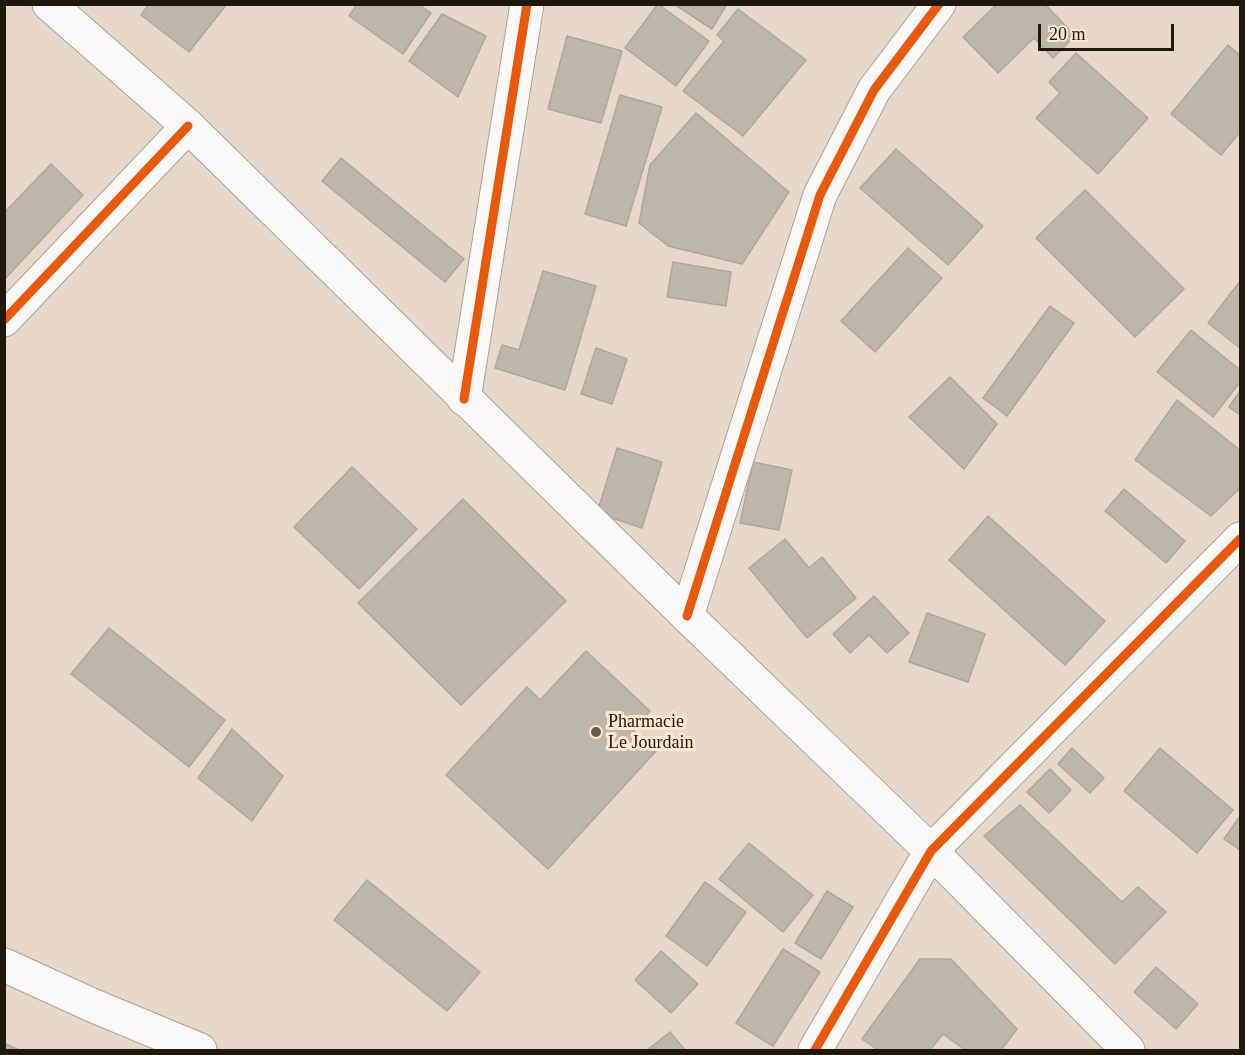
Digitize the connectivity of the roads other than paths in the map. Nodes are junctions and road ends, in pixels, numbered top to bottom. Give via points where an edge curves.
1 (49, 4) edge
2 (527, 4) edge
3 (939, 4) edge
4 (188, 126) junction
5 (4, 320) edge
6 (464, 399) junction
7 (1240, 538) edge
8 (687, 616) junction
9 (931, 851) junction
10 (4, 965) edge
11 (200, 1050) edge
12 (815, 1050) edge
13 (1128, 1050) edge

1 - 4 street
2 - 6 street
3 - 8 street via 874,90 820,195
4 - 5 street
4 - 6 street
6 - 8 street
7 - 9 street
8 - 9 street
9 - 12 street
9 - 13 street
10 - 11 street

